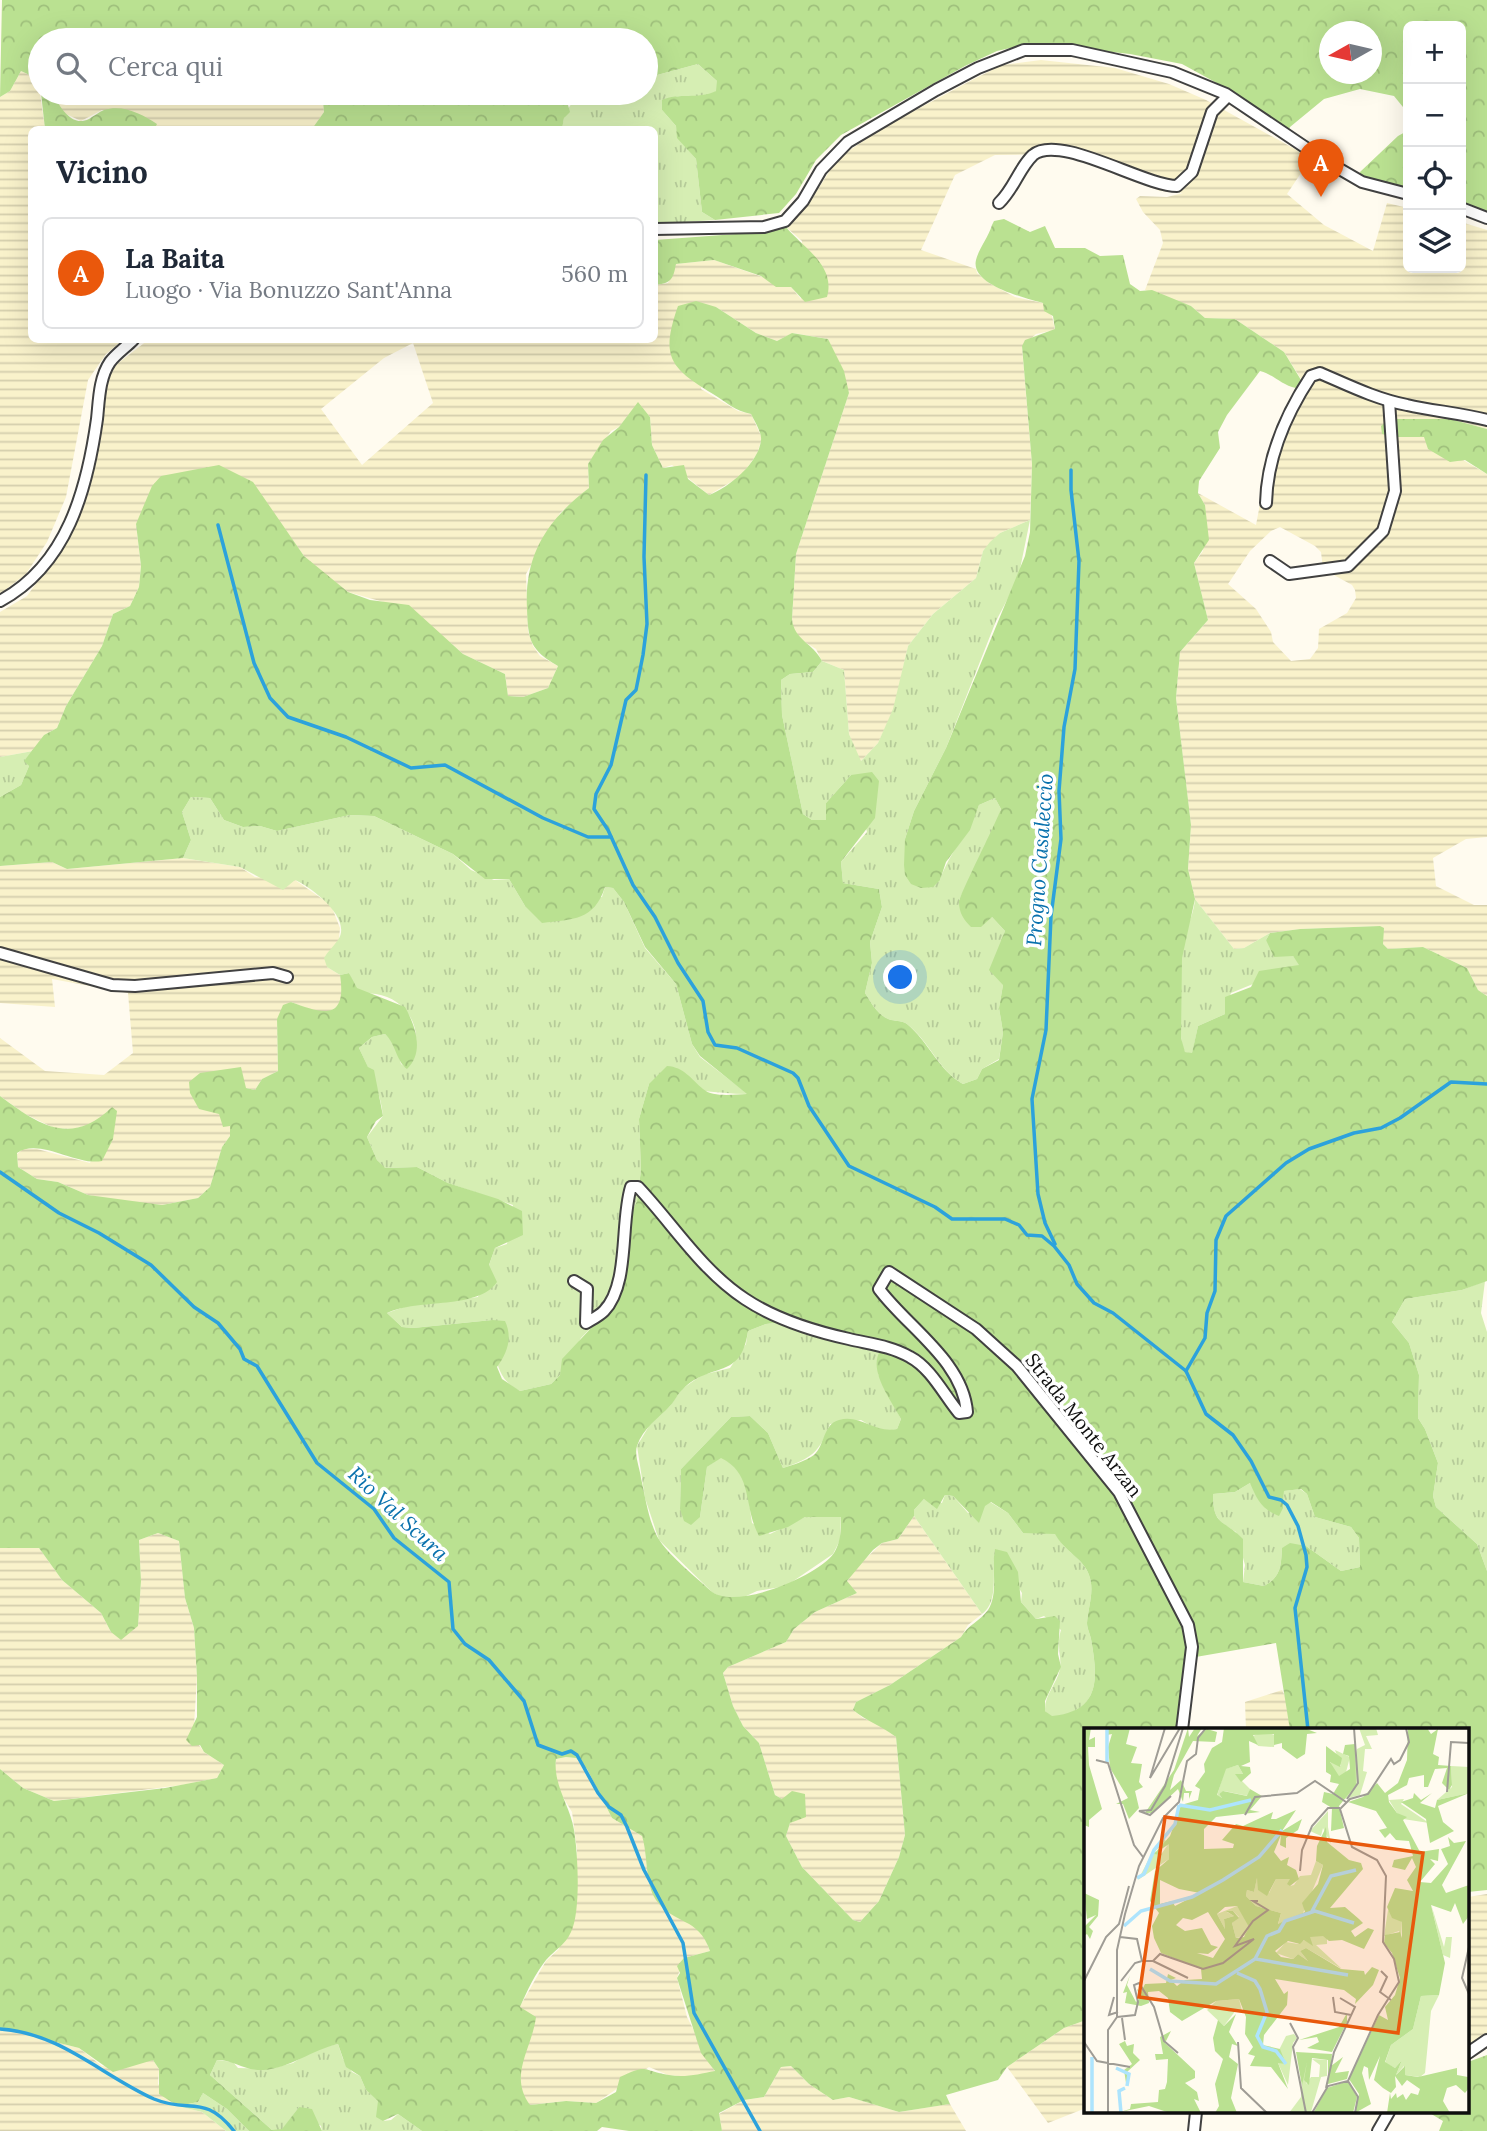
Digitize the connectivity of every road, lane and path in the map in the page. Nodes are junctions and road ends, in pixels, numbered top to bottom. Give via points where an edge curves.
1 (1228, 96) junction
2 (1403, 193) edge
3 (999, 203) dead end
4 (1466, 210) edge
5 (1487, 218) edge
6 (658, 229) edge
7 (130, 343) edge
8 (1389, 401) junction
9 (1487, 420) edge
10 (1266, 503) dead end
11 (1270, 561) dead end
12 (0, 601) edge
13 (0, 953) edge
14 (287, 977) dead end
15 (574, 1281) dead end
16 (1182, 1728) edge
17 (1487, 2040) edge
18 (1470, 2052) edge
19 (1388, 2114) edge
20 (1378, 2131) edge

1 - 2 street via 1362,183
1 - 3 street via 1212,112 1192,172 1177,186 1164,186 1046,149 1035,153 1012,191
1 - 6 street via 1172,72 1132,62 1072,50 1024,50 978,68 848,142 785,220 764,227
4 - 5 street
7 - 12 street via 109,362 101,383 89,466 76,510 58,547 34,579
8 - 9 street
8 - 10 street via 1320,373 1311,376 1272,456
8 - 11 street via 1395,491 1383,531 1348,566 1289,575
13 - 14 street via 112,985 273,973
15 - 16 street, Strada Monte Arzan via 587,1289 586,1324 605,1310 619,1282 631,1186 638,1187 692,1252 743,1298 814,1330 912,1357 959,1413 967,1412 966,1392 916,1327 879,1289 889,1272 976,1329 1017,1366 1051,1406 1119,1492 1144,1538 1188,1625 1192,1647
17 - 18 street
19 - 20 street

